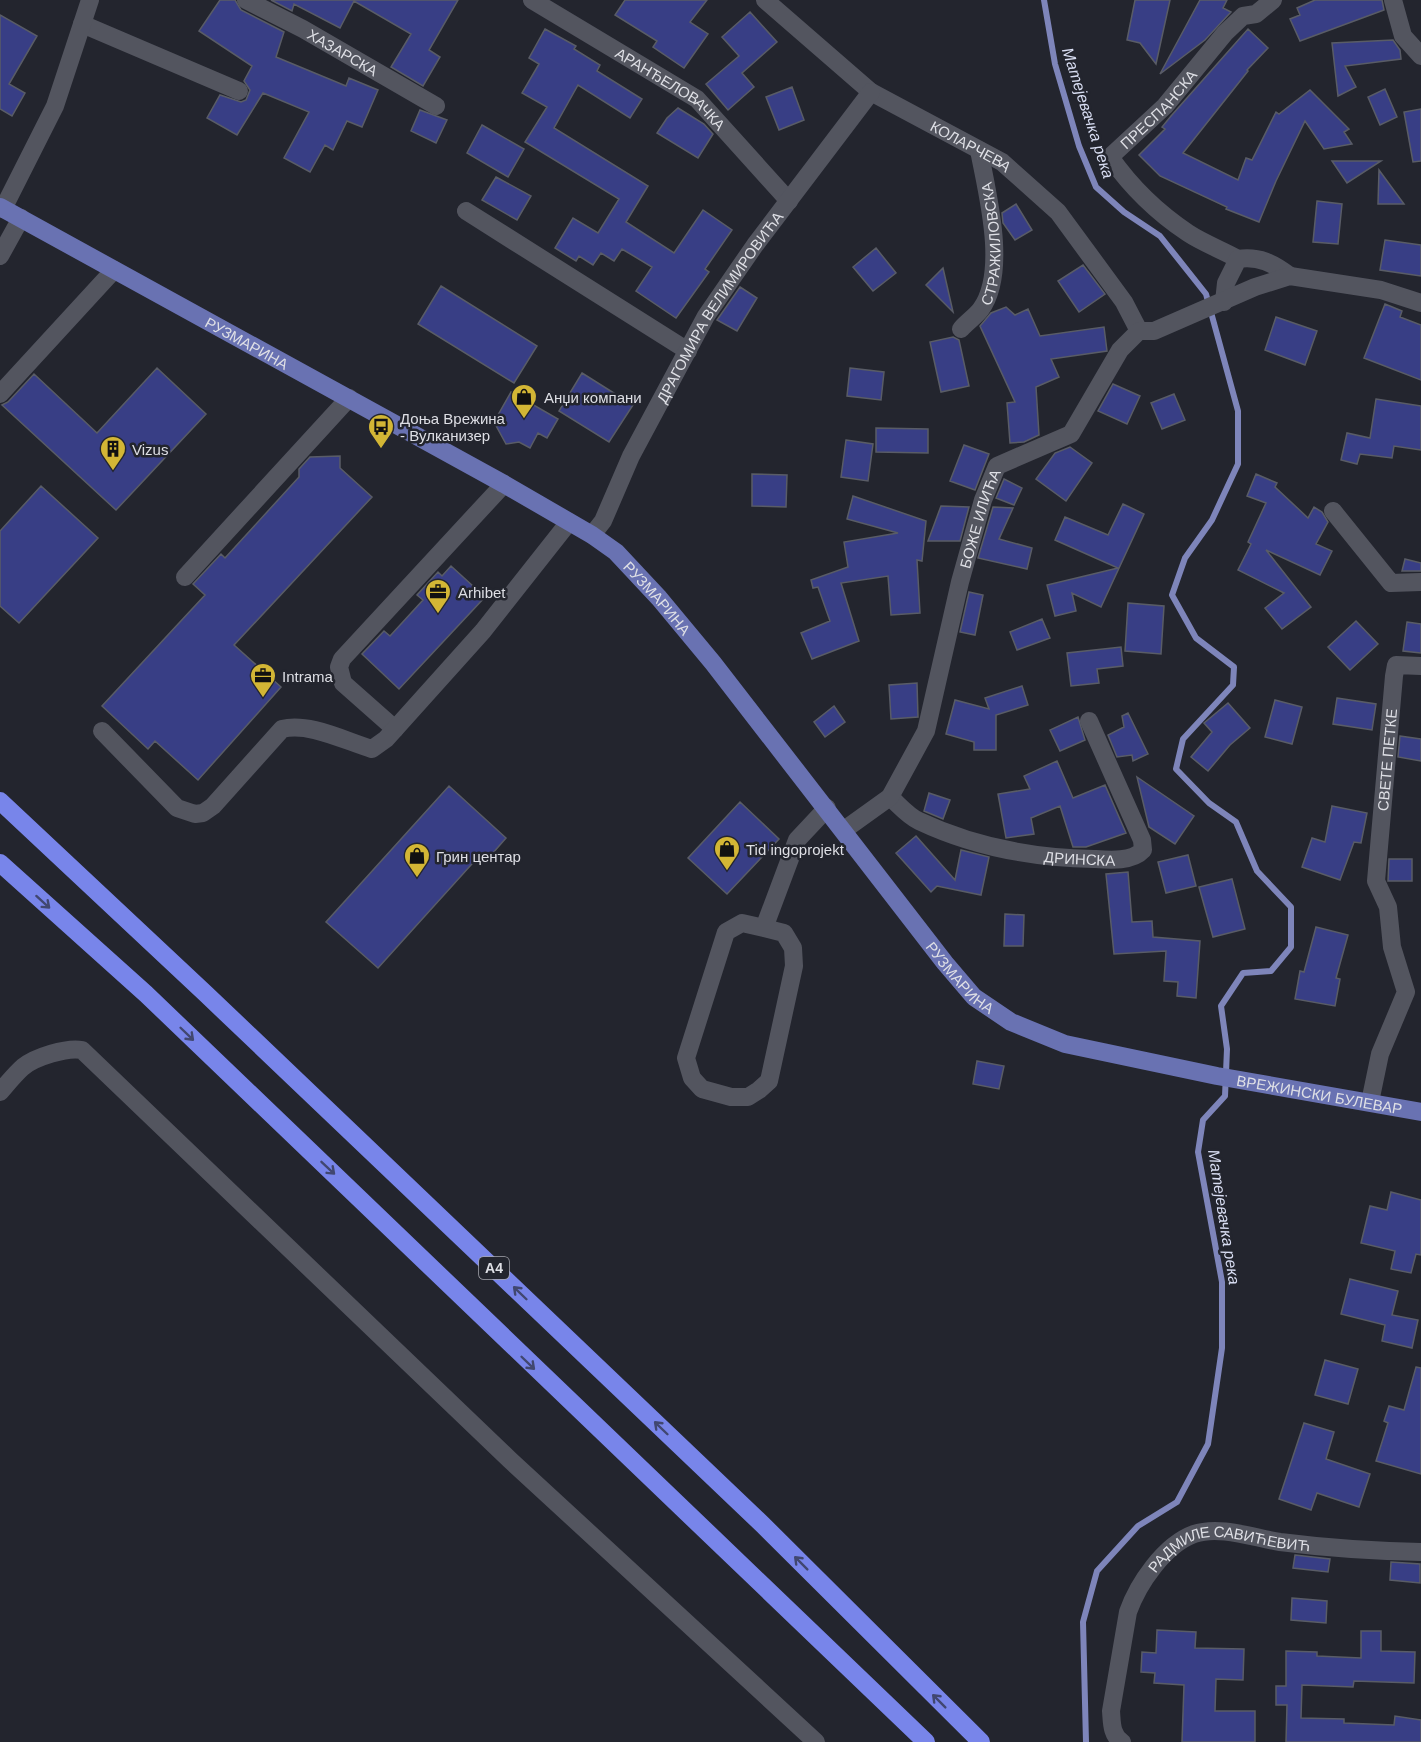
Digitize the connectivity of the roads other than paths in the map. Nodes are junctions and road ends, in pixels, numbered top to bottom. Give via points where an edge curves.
1 (90, 0) edge
2 (246, 0) edge
3 (532, 0) edge
4 (765, 0) edge
5 (1273, 0) edge
6 (1393, 0) edge
7 (82, 24) junction
8 (1421, 56) edge
9 (239, 91) dead end
10 (871, 92) junction
11 (436, 106) dead end
12 (979, 150) junction
13 (789, 201) junction
14 (2, 208) edge
15 (466, 211) dead end
16 (21, 218) junction
17 (0, 256) edge
18 (1238, 259) junction
19 (114, 270) junction
20 (1290, 276) junction
21 (1224, 302) junction
22 (1421, 303) edge
23 (961, 328) dead end
24 (1139, 331) junction
25 (688, 351) junction
26 (0, 394) edge
27 (349, 399) junction
28 (504, 484) junction
29 (1333, 511) dead end
30 (569, 522) junction
31 (592, 535) junction
32 (185, 577) dead end
33 (1421, 582) edge
34 (1421, 666) edge
35 (1089, 721) dead end
36 (395, 729) junction
37 (102, 730) dead end
38 (890, 797) junction
39 (0, 801) edge
40 (826, 808) junction
41 (844, 830) junction
42 (0, 863) edge
43 (764, 928) junction
44 (1217, 1076) joint
45 (0, 1092) edge
46 (1370, 1102) junction
47 (1421, 1112) edge
48 (1421, 1552) edge
49 (1118, 1741) edge
50 (816, 1742) edge
51 (926, 1742) edge
52 (981, 1742) edge

1 - 7 street
2 - 11 street, ХАЗАРСКА
3 - 13 street, АРАНЂЕЛОВАЧКА via 698,99
4 - 10 street, КОЛАРЧЕВА
5 - 18 street, ПРЕСПАНСКА via 1256,14 1243,16 1225,33 1165,106 1110,157 1131,184 1171,220 1189,234
6 - 8 street via 1403,36
7 - 9 street
7 - 14 street via 55,106
10 - 12 street, КОЛАРЧЕВА
10 - 13 street, ДРАГОМИРА ВЕЛИМИРОВИЋА
12 - 23 street, СТРАЖИЛОВСКА via 995,274 981,309
12 - 24 street, КОЛАРЧЕВА via 1002,162 1058,212 1124,302
13 - 25 street, ДРАГОМИРА ВЕЛИМИРОВИЋА via 706,316
14 - 16 main road, РУЗМАРИНА
15 - 25 street
16 - 17 street
16 - 19 main road, РУЗМАРИНА
18 - 20 street via 1253,257 1274,264
18 - 21 street via 1226,283
19 - 26 street
19 - 27 main road, РУЗМАРИНА
20 - 21 street
20 - 22 street via 1381,290
21 - 24 street via 1154,331
24 - 38 street, БОЖЕ ИЛИЋА via 1114,359 1071,434 997,466 983,500 960,582 926,731
25 - 31 street, ДРАГОМИРА ВЕЛИМИРОВИЋА via 631,456 603,521
27 - 28 main road, РУЗМАРИНА
27 - 32 street
28 - 30 main road, РУЗМАРИНА
28 - 36 street via 342,659 339,667 344,682
29 - 33 street via 1391,583
30 - 31 main road, РУЗМАРИНА
30 - 36 street via 483,631
31 - 40 main road, РУЗМАРИНА via 616,552 659,598
34 - 46 street, СВЕТЕ ПЕТКЕ via 1396,665 1376,881 1388,907 1392,947 1406,992 1380,1054
35 - 38 street, ДРИНСКА via 1142,840 1143,850 1136,856 1114,860 1049,858 1006,851 957,837 915,819
36 - 37 street via 372,749 307,729 282,729 213,806 195,814 177,808
38 - 41 street, БОЖЕ ИЛИЋА
52 -> 39 highway, A4 via 763,1525
40 - 41 main road, РУЗМАРИНА
40 - 43 street via 797,840
41 - 44 main road, РУЗМАРИНА via 967,989 1011,1022 1065,1044
42 -> 51 highway via 154,1002
43 - 43 street via 784,933 793,948 794,966 769,1081 748,1097 702,1089 692,1078 686,1058 726,932 742,923
44 - 46 main road, ВРЕЖИНСКИ БУЛЕВАР
45 - 50 street via 34,1060 82,1050 510,1460
46 - 47 main road, ВРЕЖИНСКИ БУЛЕВАР
48 - 49 street, РАДМИЛЕ САВИЋЕВИЋ via 1289,1543 1219,1532 1195,1534 1183,1540 1154,1568 1132,1599 1111,1711

